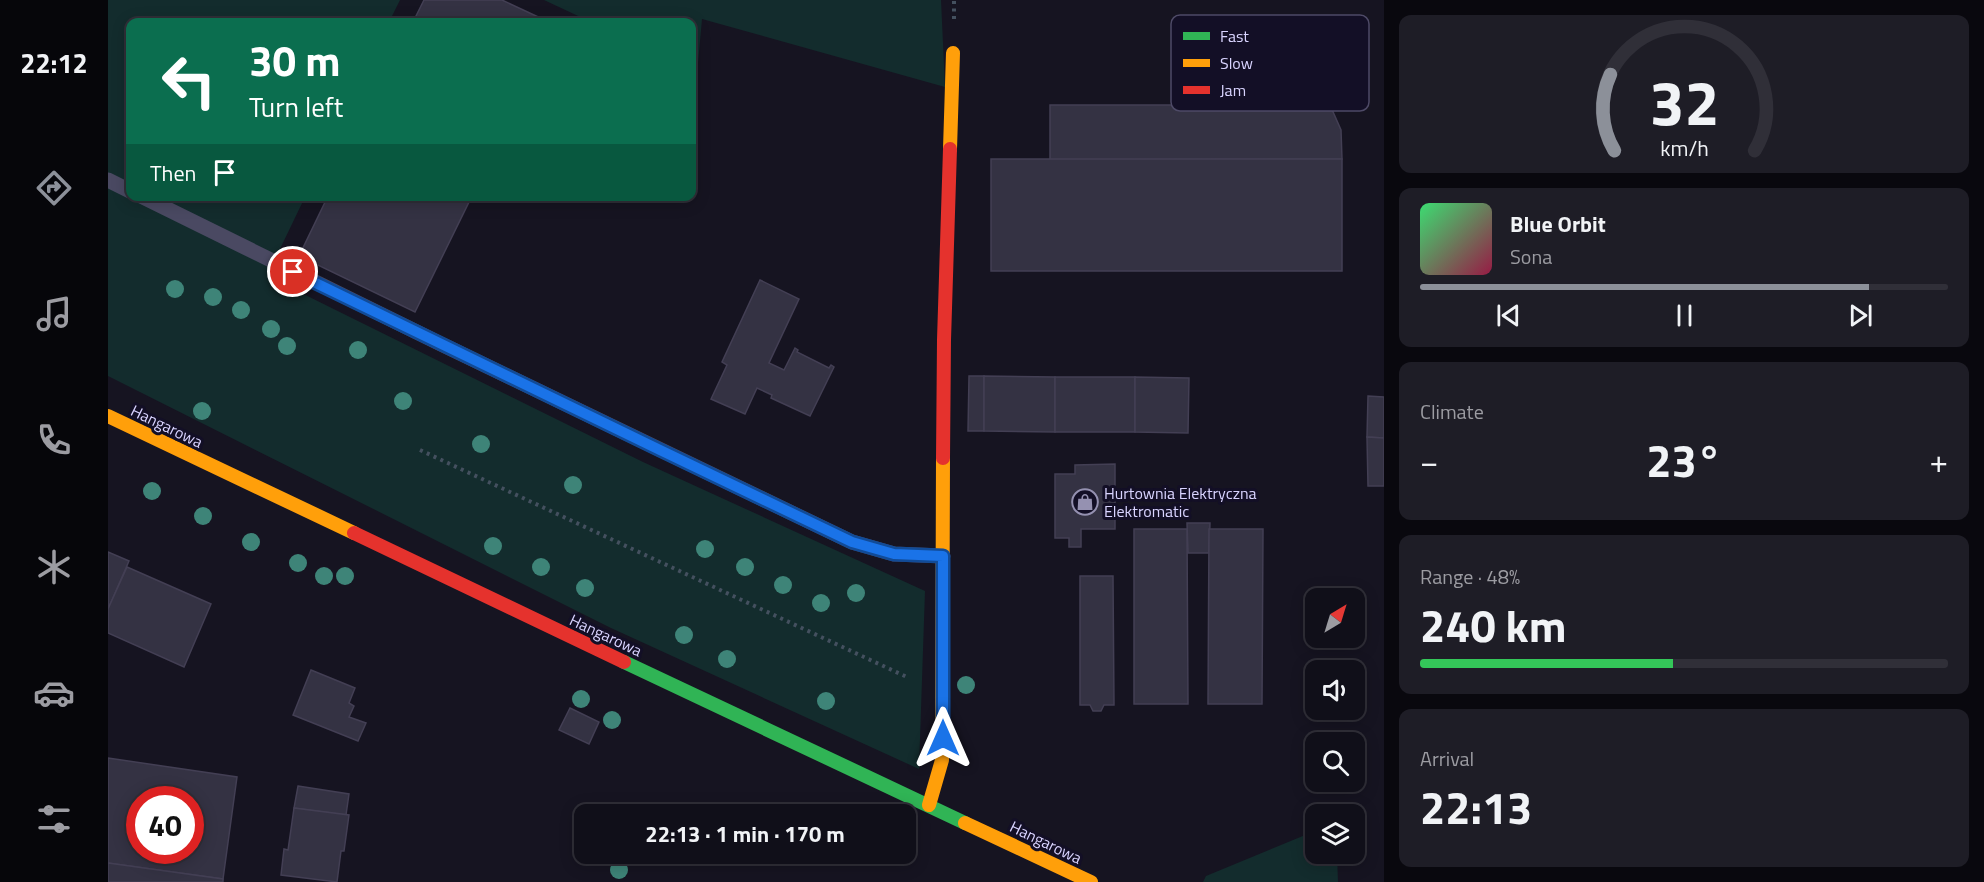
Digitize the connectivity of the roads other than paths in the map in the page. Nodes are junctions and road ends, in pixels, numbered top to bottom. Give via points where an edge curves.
1 (953, 53) dead end
2 (108, 180) edge
3 (126, 189) edge
4 (151, 201) edge
5 (108, 416) edge
6 (943, 556) junction
7 (929, 805) junction
8 (1091, 882) edge

1 - 6 street
2 - 3 lane
4 - 6 lane via 852,542 894,554
5 - 7 street, Hangarowa
6 - 7 street via 942,760
7 - 8 street, Hangarowa

